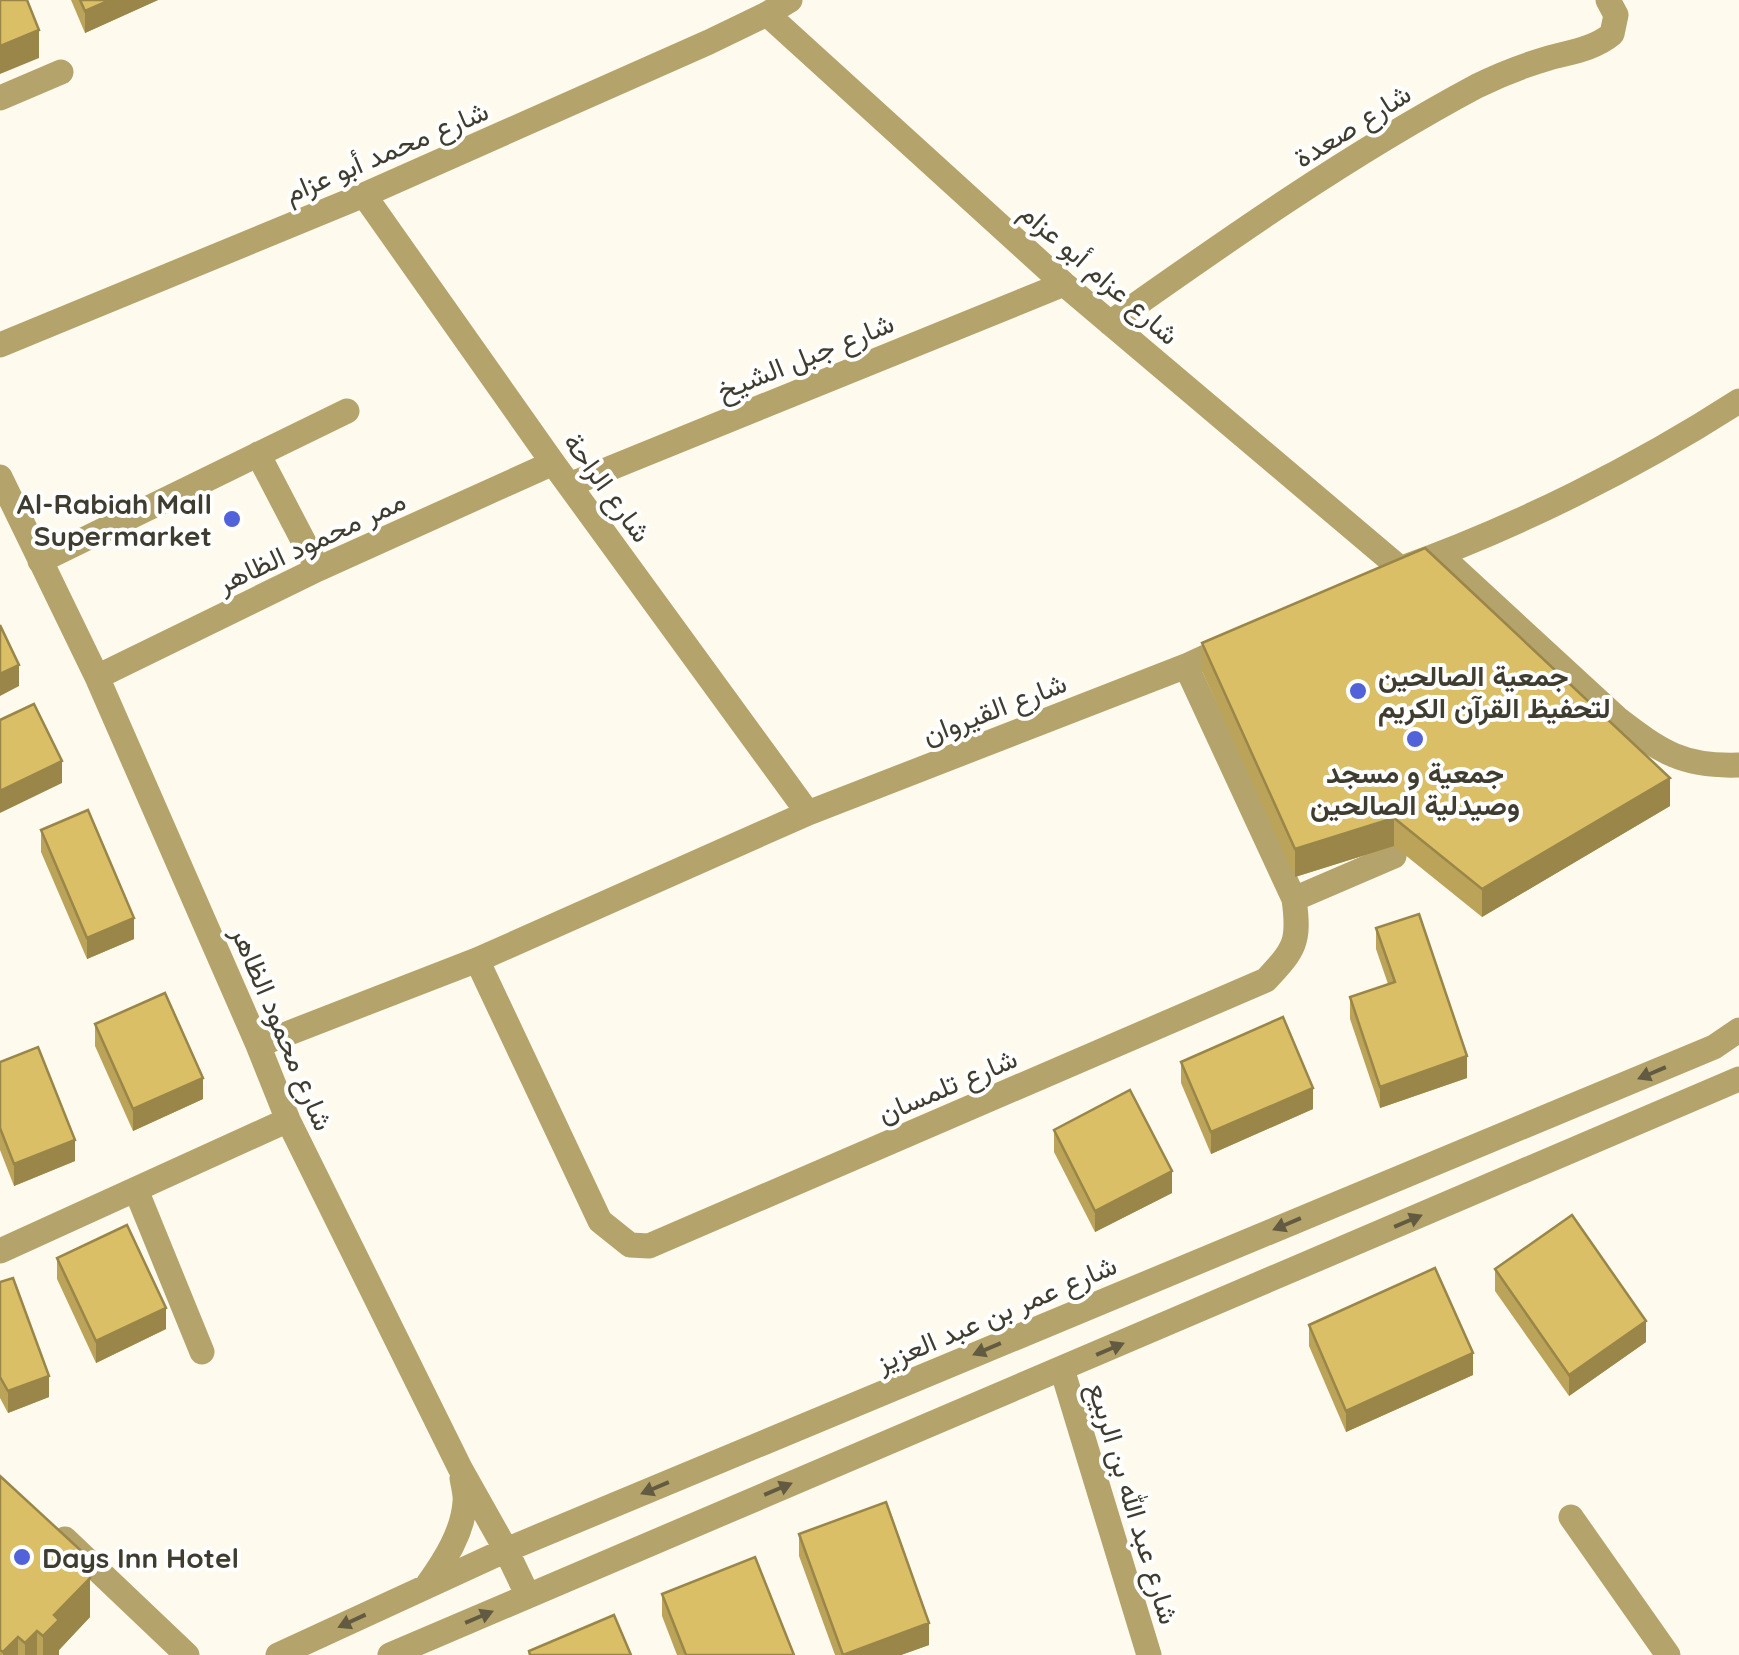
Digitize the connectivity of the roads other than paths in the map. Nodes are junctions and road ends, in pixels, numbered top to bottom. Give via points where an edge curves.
1 (790, 0) edge
2 (1608, 0) edge
3 (768, 14) junction
4 (61, 72) dead end
5 (0, 98) edge
6 (364, 194) junction
7 (1064, 284) junction
8 (1110, 323) junction
9 (0, 345) edge
10 (1739, 401) edge
11 (347, 410) dead end
12 (258, 454) junction
13 (553, 462) junction
14 (0, 477) edge
15 (569, 485) junction
16 (1440, 555) junction
17 (40, 560) junction
18 (318, 569) junction
19 (1258, 634) edge
20 (1186, 666) junction
21 (97, 676) junction
22 (1739, 766) edge
23 (808, 812) junction
24 (1394, 856) dead end
25 (1294, 899) junction
26 (477, 960) junction
27 (1739, 1030) edge
28 (258, 1046) junction
29 (1714, 1047) junction
30 (1738, 1083) edge
31 (288, 1120) junction
32 (136, 1190) junction
33 (0, 1251) edge
34 (202, 1352) dead end
35 (1062, 1369) junction
36 (460, 1468) junction
37 (1572, 1517) dead end
38 (43, 1518) edge
39 (506, 1550) junction
40 (426, 1587) junction
41 (528, 1596) junction
42 (187, 1655) edge
43 (278, 1655) edge
44 (390, 1655) edge
45 (1149, 1655) edge
46 (1668, 1655) edge

1 - 3 street, شارع محمد أبو عزام
2 - 8 street, شارع صعدة via 1616,15 1612,34 1600,44 1482,83 1390,134
3 - 6 street, شارع محمد أبو عزام
3 - 7 street, شارع عزام أبو عزام
4 - 5 street
6 - 9 street, شارع محمد أبو عزام
6 - 13 street, شارع الراحة
7 - 8 street, شارع عزام أبو عزام
7 - 15 street, شارع جبل الشيخ
8 - 16 street, شارع عزام أبو عزام via 1392,573
10 - 16 street via 1585,488
11 - 12 street
12 - 17 street
12 - 18 street
13 - 15 street, شارع الراحة
13 - 18 street, ممر محمود الظاهر
14 - 17 street, شارع محمود الظاهر
15 - 23 street, شارع الراحة
16 - 22 street via 1643,739 1677,759
17 - 21 street, شارع محمود الظاهر
18 - 21 street, ممر محمود الظاهر
19 - 20 street, شارع القيروان
20 - 23 street, شارع القيروان
20 - 25 street, شارع تلمسان
21 - 28 street, شارع محمود الظاهر
23 - 26 street, شارع القيروان
24 - 25 street
25 - 26 street, شارع تلمسان via 1298,929 1289,955 1266,980 649,1246 630,1245 600,1221
26 - 28 street, شارع القيروان
27 - 29 street, شارع عمر بن عبد العزيز
28 - 31 street, شارع محمود الظاهر
29 - 30 street
29 -> 39 street, شارع عمر بن عبد العزيز
35 -> 30 street
31 - 32 street
31 - 36 street, شارع محمود الظاهر
32 - 33 street
32 - 34 street
41 -> 35 street
35 - 45 street, شارع عبد الله بن الربيع
36 - 39 street, شارع محمود الظاهر
36 - 40 street via 466,1501 444,1562
37 - 46 street
38 - 42 street
39 - 40 street, شارع عمر بن عبد العزيز
39 - 41 street, شارع محمود الظاهر
40 -> 43 street, شارع عمر بن عبد العزيز
44 -> 41 street

